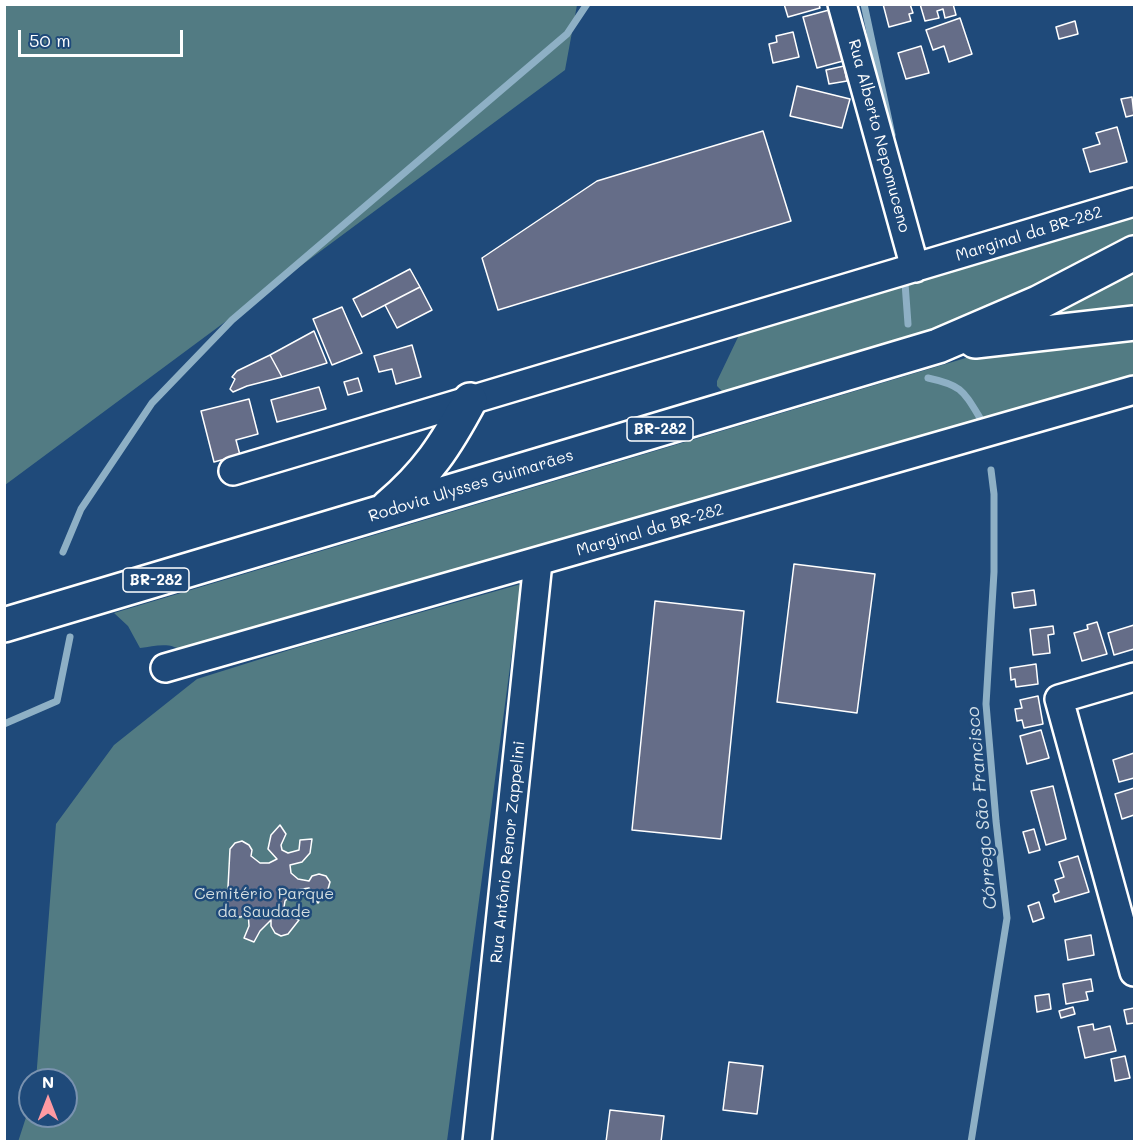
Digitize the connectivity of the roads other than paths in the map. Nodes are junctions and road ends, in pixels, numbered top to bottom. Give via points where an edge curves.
1 (842, 4) edge
2 (1134, 202) edge
3 (1134, 253) edge
4 (915, 268) junction
5 (1134, 323) edge
6 (938, 346) junction
7 (1134, 390) edge
8 (470, 400) junction
9 (233, 471) dead end
10 (382, 512) junction
11 (538, 562) junction
12 (4, 625) edge
13 (165, 668) dead end
14 (1134, 677) edge
15 (1134, 972) edge
16 (477, 1142) edge

1 - 4 street, Rua Alberto Nepomuceno
2 - 4 street, Marginal da BR-282
3 - 6 highway, Rodovia Ulysses Guimarães / BR-282 via 1038,303
4 - 8 street, Marginal da BR-282
5 - 6 highway, Rodovia Ulysses Guimarães / BR-282
6 - 10 highway, Rodovia Ulysses Guimarães / BR-282
7 - 11 street, Marginal da BR-282
8 - 9 street, Marginal da BR-282
8 - 10 highway via 432,464
10 - 12 highway, Rodovia Ulysses Guimarães / BR-282
11 - 13 street, Marginal da BR-282
11 - 16 street, Rua Antônio Renor Zappelini
14 - 15 street via 1059,699

